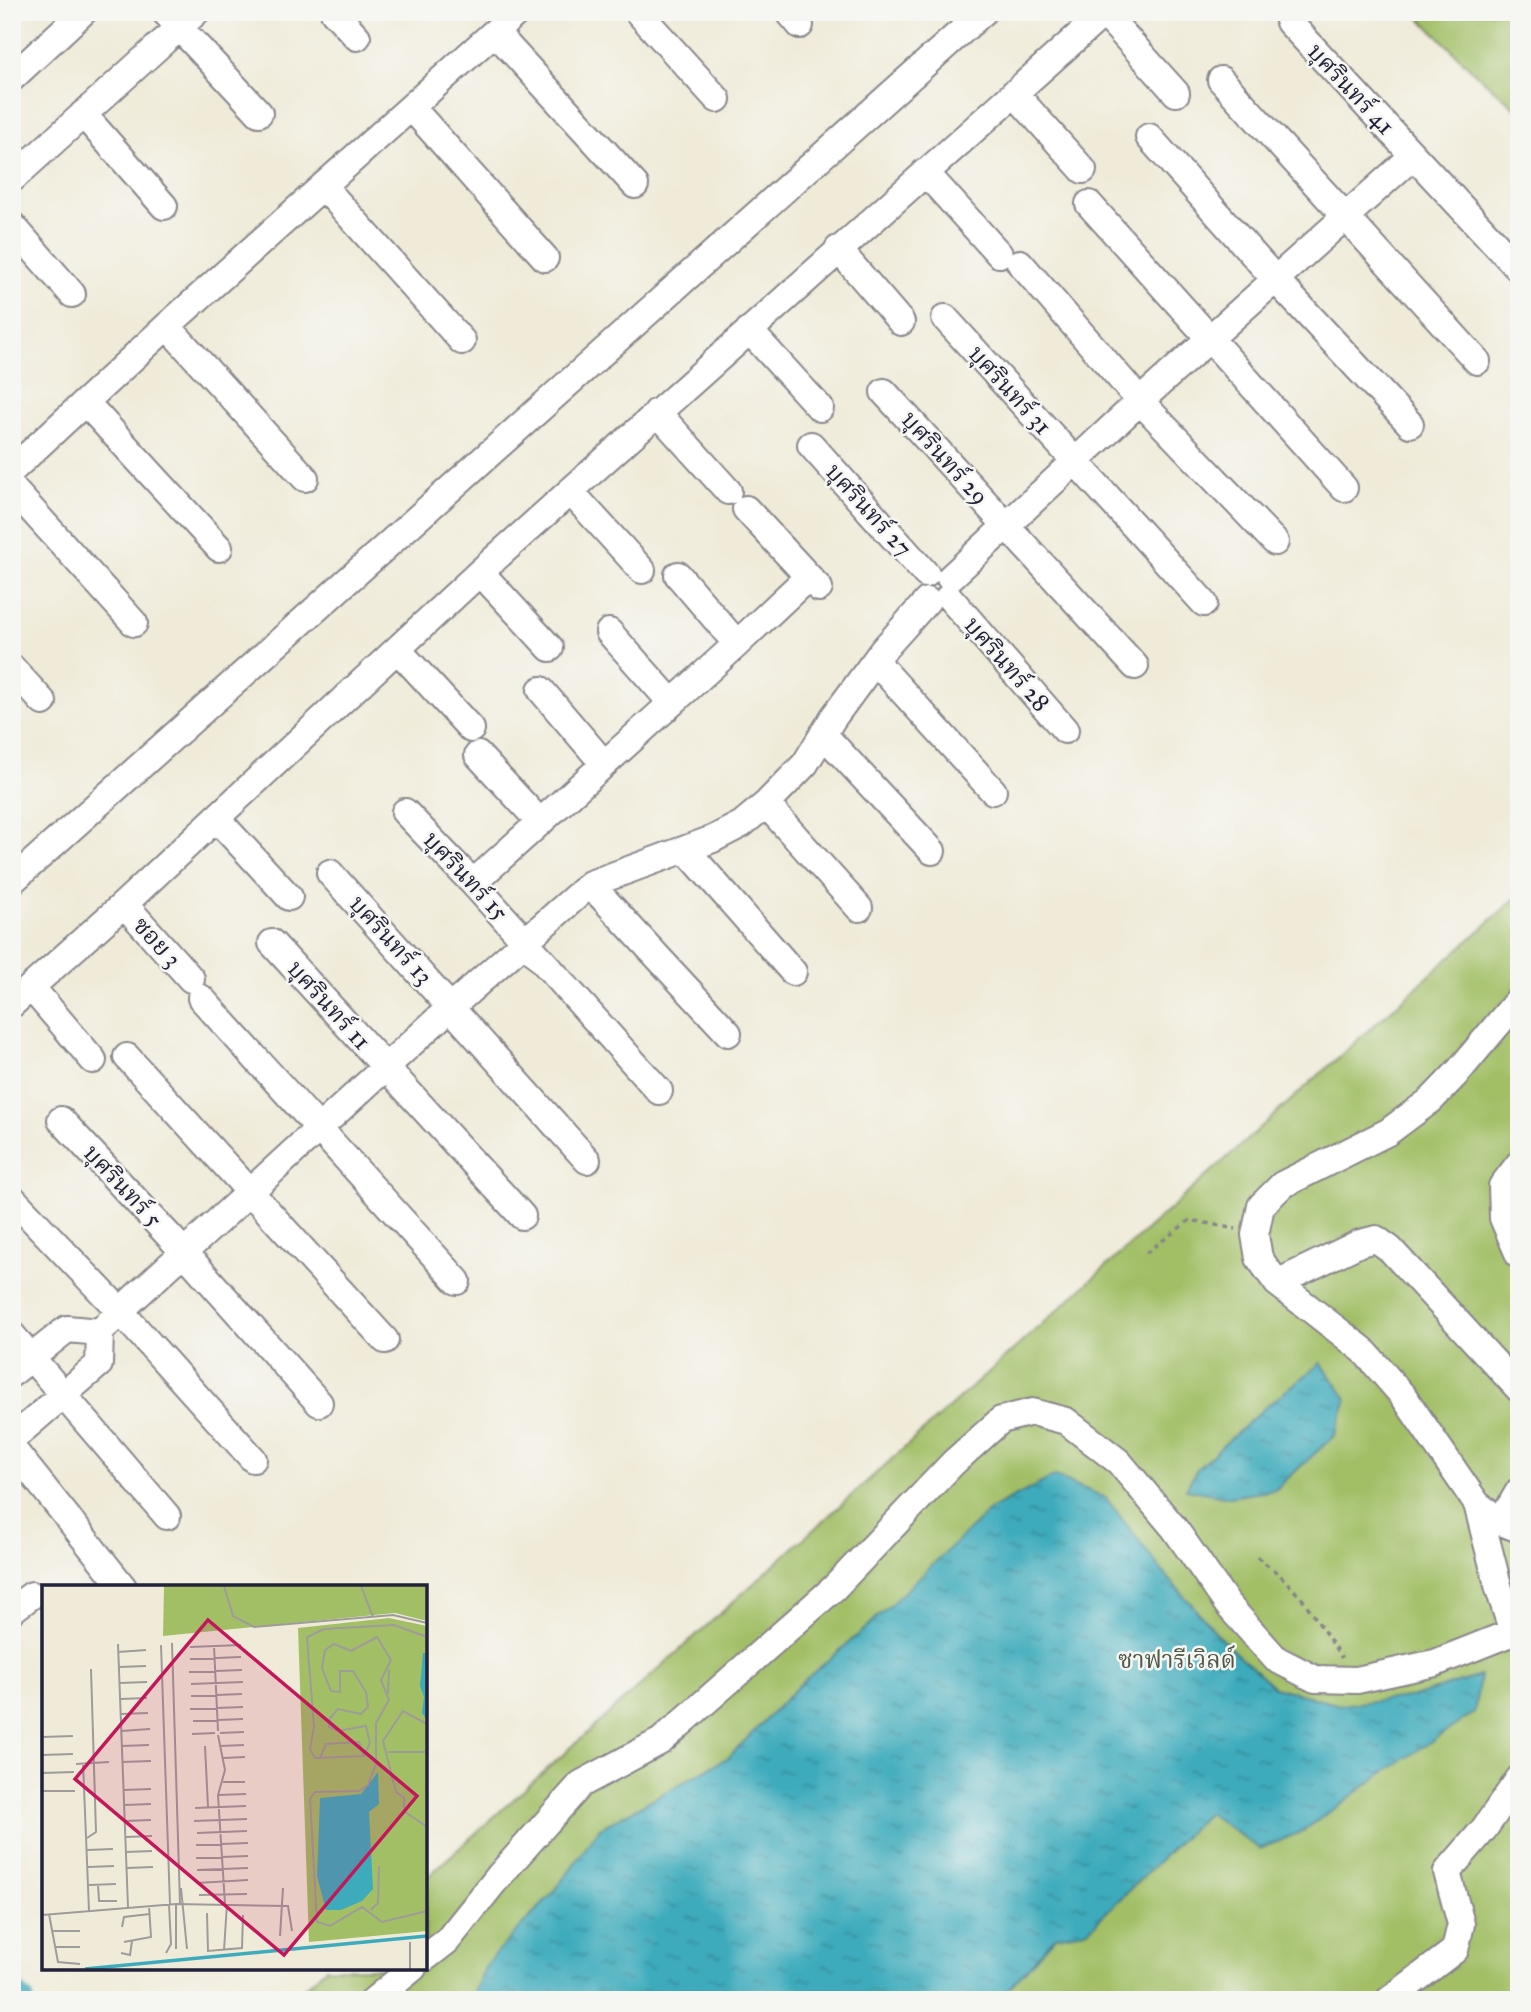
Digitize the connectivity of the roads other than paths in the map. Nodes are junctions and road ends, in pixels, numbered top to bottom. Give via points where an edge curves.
1 (83, 12) edge
2 (334, 12) edge
3 (517, 12) edge
4 (638, 12) edge
5 (983, 12) edge
6 (1104, 13) edge
7 (180, 17) edge
8 (1289, 22) dead end
9 (495, 32) junction
10 (357, 37) dead end
11 (12, 78) edge
12 (1222, 80) dead end
13 (1014, 93) junction
14 (1176, 93) dead end
15 (717, 99) dead end
16 (412, 108) junction
17 (259, 113) dead end
18 (83, 114) junction
19 (1149, 137) dead end
20 (1413, 156) junction
21 (1083, 170) dead end
22 (925, 172) junction
23 (12, 179) edge
24 (635, 185) dead end
25 (323, 186) junction
26 (1089, 204) dead end
27 (164, 206) dead end
28 (1346, 218) junction
29 (12, 225) edge
30 (838, 249) junction
31 (545, 258) dead end
32 (1519, 269) edge
33 (1275, 279) junction
34 (72, 293) dead end
35 (945, 318) dead end
36 (901, 322) dead end
37 (167, 327) junction
38 (749, 330) junction
39 (1210, 338) junction
40 (462, 341) dead end
41 (1477, 361) dead end
42 (884, 392) dead end
43 (1140, 401) junction
44 (86, 403) junction
45 (820, 408) dead end
46 (657, 412) junction
47 (1410, 424) dead end
48 (811, 445) dead end
49 (1074, 462) junction
50 (12, 470) edge
51 (305, 478) dead end
52 (12, 488) edge
53 (1344, 488) dead end
54 (570, 491) junction
55 (1005, 524) junction
56 (1275, 542) dead end
57 (219, 548) dead end
58 (642, 570) dead end
59 (480, 572) junction
60 (678, 575) dead end
61 (938, 588) junction
62 (1204, 603) dead end
63 (134, 623) dead end
64 (609, 632) dead end
65 (737, 644) junction
66 (550, 648) dead end
67 (398, 649) junction
68 (874, 661) junction
69 (1135, 666) dead end
70 (12, 668) edge
71 (541, 690) dead end
72 (43, 702) dead end
73 (672, 703) junction
74 (471, 729) dead end
75 (1065, 730) dead end
76 (823, 734) junction
77 (478, 755) dead end
78 (604, 764) junction
79 (993, 790) dead end
80 (766, 804) junction
81 (405, 812) dead end
82 (216, 818) junction
83 (540, 822) junction
84 (687, 850) junction
85 (932, 851) dead end
86 (330, 873) dead end
87 (12, 881) edge
88 (473, 883) junction
89 (590, 884) junction
90 (289, 897) dead end
91 (124, 904) junction
92 (859, 908) dead end
93 (526, 941) junction
94 (272, 943) dead end
95 (793, 972) dead end
96 (22, 995) edge
97 (1519, 999) edge
98 (451, 1007) junction
99 (728, 1033) dead end
100 (127, 1058) dead end
101 (93, 1060) dead end
102 (386, 1068) junction
103 (659, 1091) dead end
104 (61, 1120) dead end
105 (320, 1127) junction
106 (587, 1160) dead end
107 (1519, 1164) edge
108 (251, 1191) junction
109 (12, 1198) edge
110 (522, 1216) dead end
111 (184, 1252) junction
112 (1519, 1255) edge
113 (457, 1281) dead end
114 (1277, 1283) junction
115 (120, 1311) junction
116 (100, 1332) junction
117 (12, 1335) edge
118 (385, 1340) dead end
119 (22, 1365) edge
120 (1519, 1389) edge
121 (65, 1395) junction
122 (319, 1403) dead end
123 (13, 1449) edge
124 (253, 1459) dead end
125 (1519, 1490) edge
126 (1478, 1504) junction
127 (167, 1516) dead end
128 (1510, 1525) edge
129 (121, 1585) edge
130 (1516, 1630) edge
131 (1519, 1779) edge
132 (427, 1956) edge
133 (411, 1970) edge
134 (374, 2000) edge
135 (1388, 2000) edge

1 - 11 street
2 - 10 street
3 - 9 street
4 - 15 street
5 - 87 street
6 - 13 street
6 - 14 street
7 - 17 street
7 - 18 street
8 - 20 street, บุศรินทร์ 41
9 - 16 street
9 - 24 street
12 - 28 street
13 - 21 street
13 - 22 street
16 - 25 street
16 - 31 street
18 - 23 street
18 - 27 street
19 - 33 street
20 - 28 street
20 - 32 street, บุศรินทร์ 41
22 - 30 street
22 - 43 street
25 - 37 street
25 - 40 street
26 - 39 street
28 - 33 street
28 - 41 street
29 - 34 street
30 - 36 street
30 - 38 street
33 - 39 street
33 - 47 street
35 - 49 street, บุศรินทร์ 31
37 - 44 street
37 - 51 street
38 - 45 street
38 - 46 street
39 - 43 street
39 - 53 street
42 - 55 street, บุศรินทร์ 29
43 - 49 street
43 - 56 street
44 - 50 street
44 - 57 street
46 - 54 street
46 - 65 street via 813,583
48 - 61 street, บุศรินทร์ 27
49 - 55 street
49 - 62 street, บุศรินทร์ 31
52 - 63 street
54 - 58 street
54 - 59 street
55 - 61 street
55 - 69 street, บุศรินทร์ 29
59 - 66 street
59 - 67 street
60 - 65 street
61 - 68 street
61 - 75 street, บุศรินทร์ 28
64 - 73 street
65 - 73 street
67 - 74 street
67 - 82 street
68 - 76 street
68 - 79 street
70 - 72 street
71 - 78 street
73 - 78 street
76 - 80 street via 805,764
76 - 85 street
77 - 83 street
78 - 83 street
80 - 84 street via 742,824
80 - 92 street
81 - 88 street, บุศรินทร์ 15
82 - 90 street
82 - 91 street
83 - 88 street
84 - 89 street
84 - 95 street
86 - 98 street, บุศรินทร์ 13
88 - 93 street, บุศรินทร์ 15
89 - 93 street
89 - 99 street
91 - 96 street
91 - 105 street, ซอย 3
93 - 98 street
93 - 103 street, บุศรินทร์ 15
94 - 102 street, บุศรินทร์ 11
96 - 101 street
97 - 114 street via 1431,1100 1388,1132 1282,1185 1261,1206 1255,1235 1259,1258
98 - 102 street
98 - 106 street, บุศรินทร์ 13
100 - 108 street
102 - 105 street
102 - 110 street, บุศรินทร์ 11
104 - 111 street, บุศรินทร์ 5
105 - 108 street
105 - 113 street, ซอย 3
107 - 112 street via 1502,1186 1503,1218
108 - 111 street
108 - 118 street
109 - 115 street
111 - 115 street
111 - 122 street, บุศรินทร์ 5
114 - 120 street via 1377,1239
114 - 126 street via 1363,1350 1404,1397
115 - 116 street
115 - 124 street
116 - 119 street via 67,1329
116 - 121 street via 99,1364
117 - 119 street
119 - 121 street
121 - 123 street
121 - 127 street
123 - 129 street
125 - 128 street
126 - 128 street
126 - 130 street via 1499,1589
130 - 132 street via 1435,1663 1357,1680 1315,1679 1276,1659 1228,1605 1175,1529 1119,1462 1066,1421 1032,1412 1001,1420 834,1588 661,1741 581,1784 447,1941
131 - 135 street via 1447,1872 1461,1924 1455,1950
133 - 134 street

